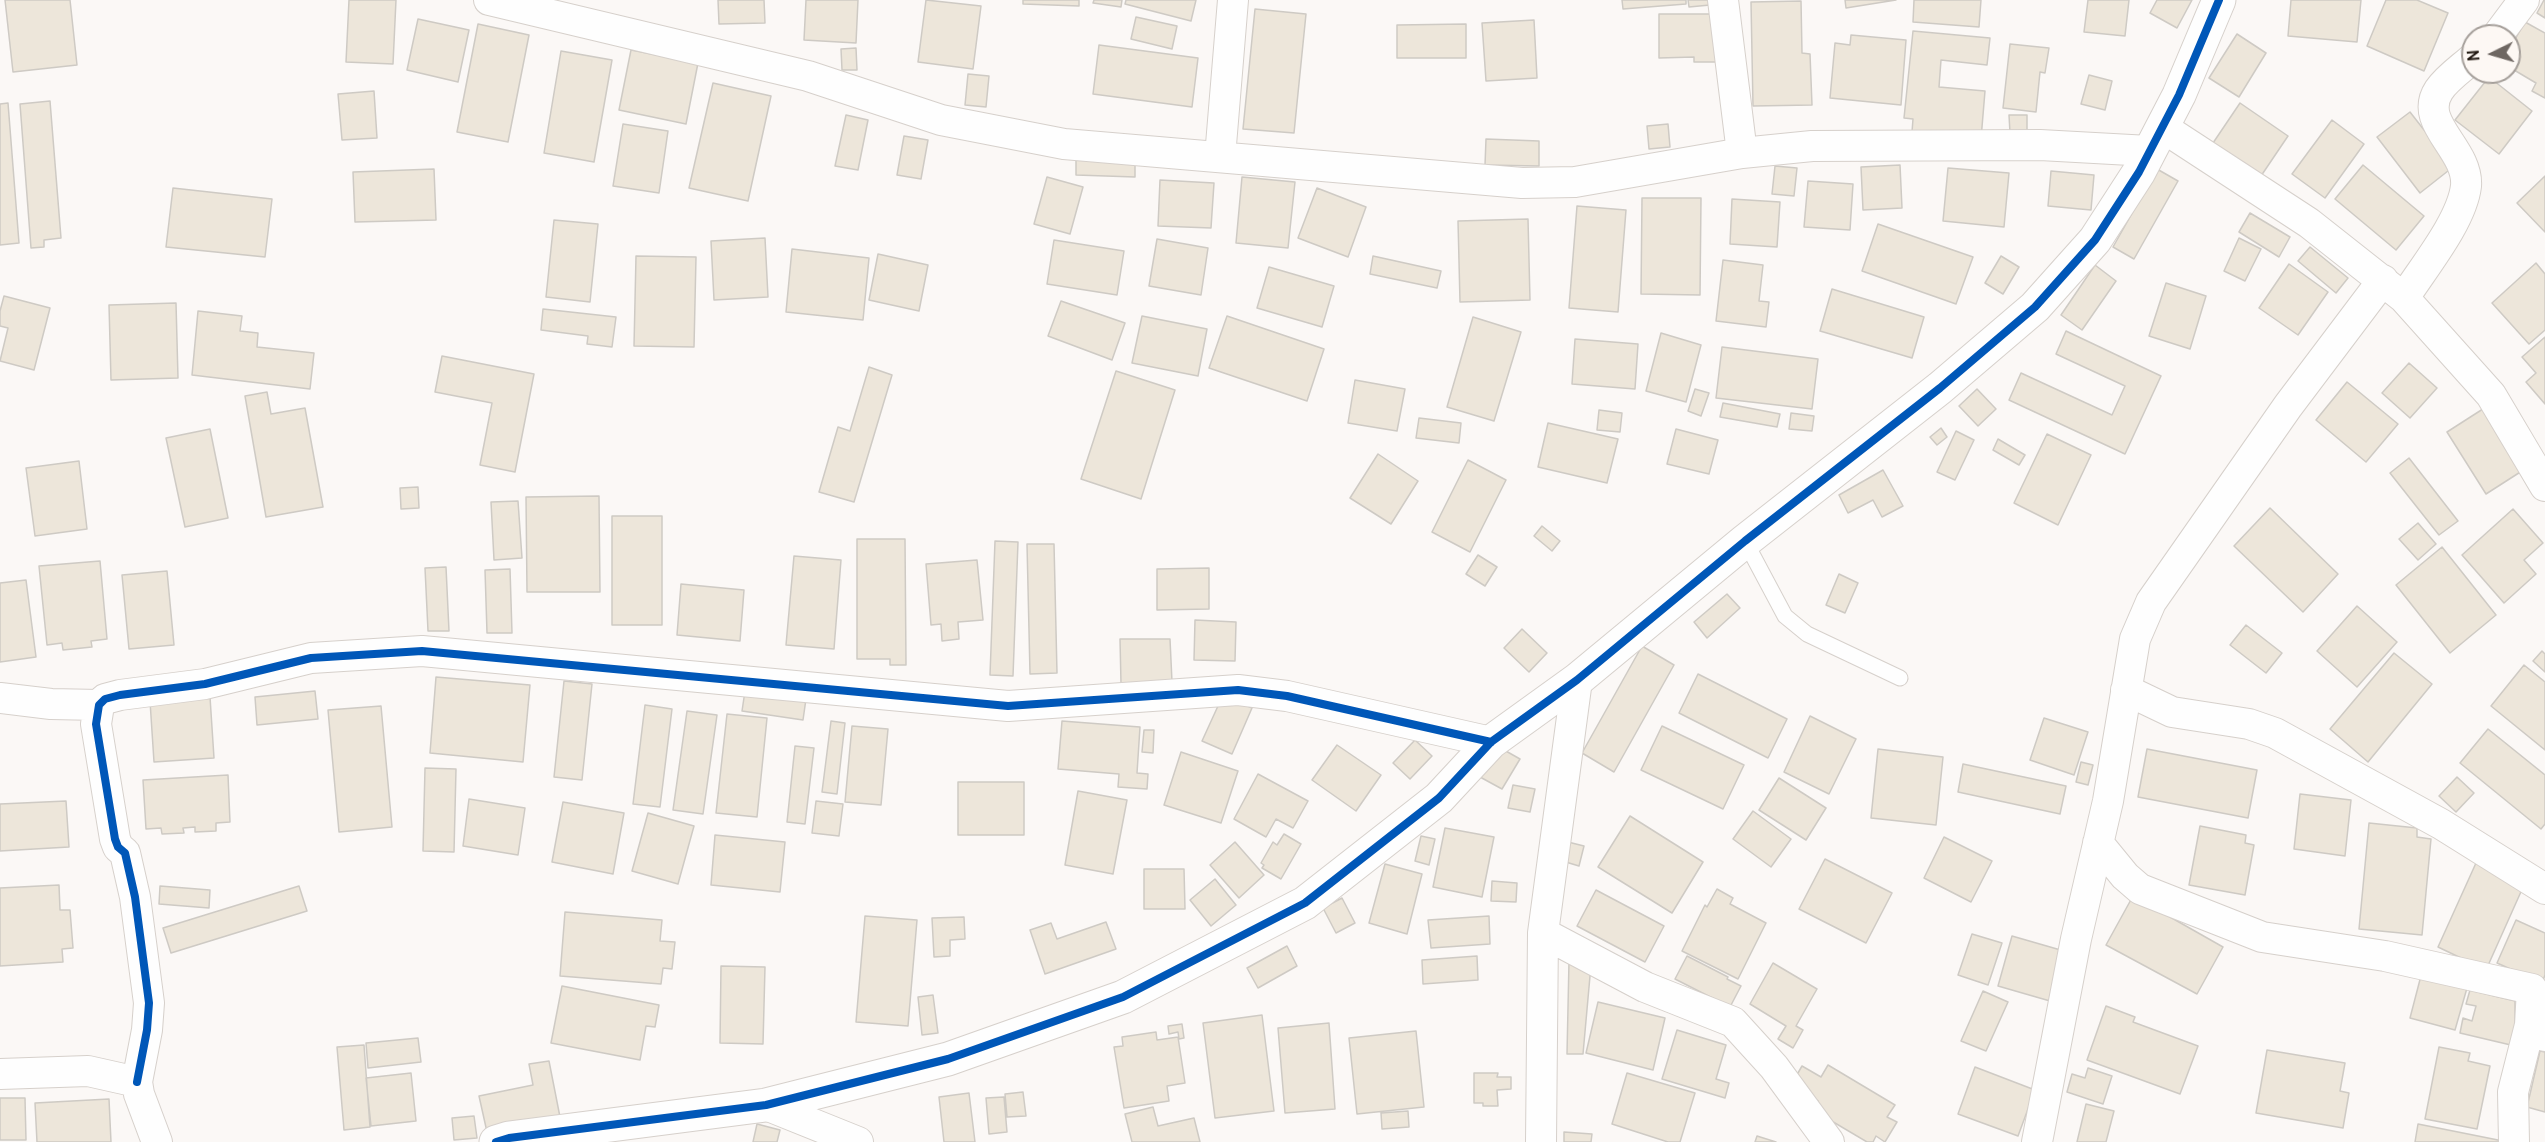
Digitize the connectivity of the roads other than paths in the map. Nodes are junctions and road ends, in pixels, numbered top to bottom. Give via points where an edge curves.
1 (489, 0) edge
2 (1233, 0) edge
3 (1723, 0) edge
4 (2219, 0) edge
5 (2524, 0) edge
6 (2506, 24) edge
7 (2461, 69) edge
8 (2156, 139) junction
9 (1742, 153) junction
10 (1220, 157) junction
11 (2393, 289) junction
12 (2544, 482) edge
13 (1746, 541) junction
14 (1900, 678) dead end
15 (1577, 680) junction
16 (2126, 690) junction
17 (0, 698) edge
18 (99, 705) junction
19 (1491, 742) junction
20 (2098, 843) junction
21 (2545, 889) edge
22 (1543, 933) junction
23 (2538, 1031) edge
24 (0, 1074) edge
25 (137, 1082) junction
26 (766, 1105) junction
27 (156, 1142) edge
28 (496, 1142) edge
29 (858, 1142) edge
30 (1541, 1142) edge
31 (1829, 1142) edge
32 (2037, 1142) edge
33 (2514, 1142) edge

1 - 10 street via 808,76 941,120 1064,144
2 - 10 street
3 - 9 street
4 - 8 street
5 - 6 street
7 - 11 street via 2439,89 2433,103 2437,124 2459,154 2466,188 2452,226
8 - 9 street via 2040,145 1812,146
8 - 11 street via 2309,223
8 - 13 street via 2095,240 2036,307
9 - 10 street via 1575,183 1532,183
11 - 12 street via 2491,395
11 - 16 street via 2289,406 2151,602 2135,639
13 - 14 lane via 1785,616 1807,634
13 - 15 street
15 - 19 street
15 - 22 street
16 - 20 street
16 - 21 street via 2172,712 2249,724 2275,733 2441,824
17 - 18 street
18 - 19 street via 120,695 205,684 311,658 422,651 1008,706 1238,690 1287,696
18 - 25 street via 96,724 111,816 135,897 149,1003
19 - 26 street via 1439,798 1305,903 1123,997 948,1059
20 - 23 street via 2140,889 2262,937 2385,956 2532,989
20 - 32 street
22 - 30 street
22 - 31 street via 1645,987 1733,1022 1774,1067
23 - 33 street via 2513,1092
24 - 25 street via 88,1071
25 - 27 street
26 - 28 street
26 - 29 street

